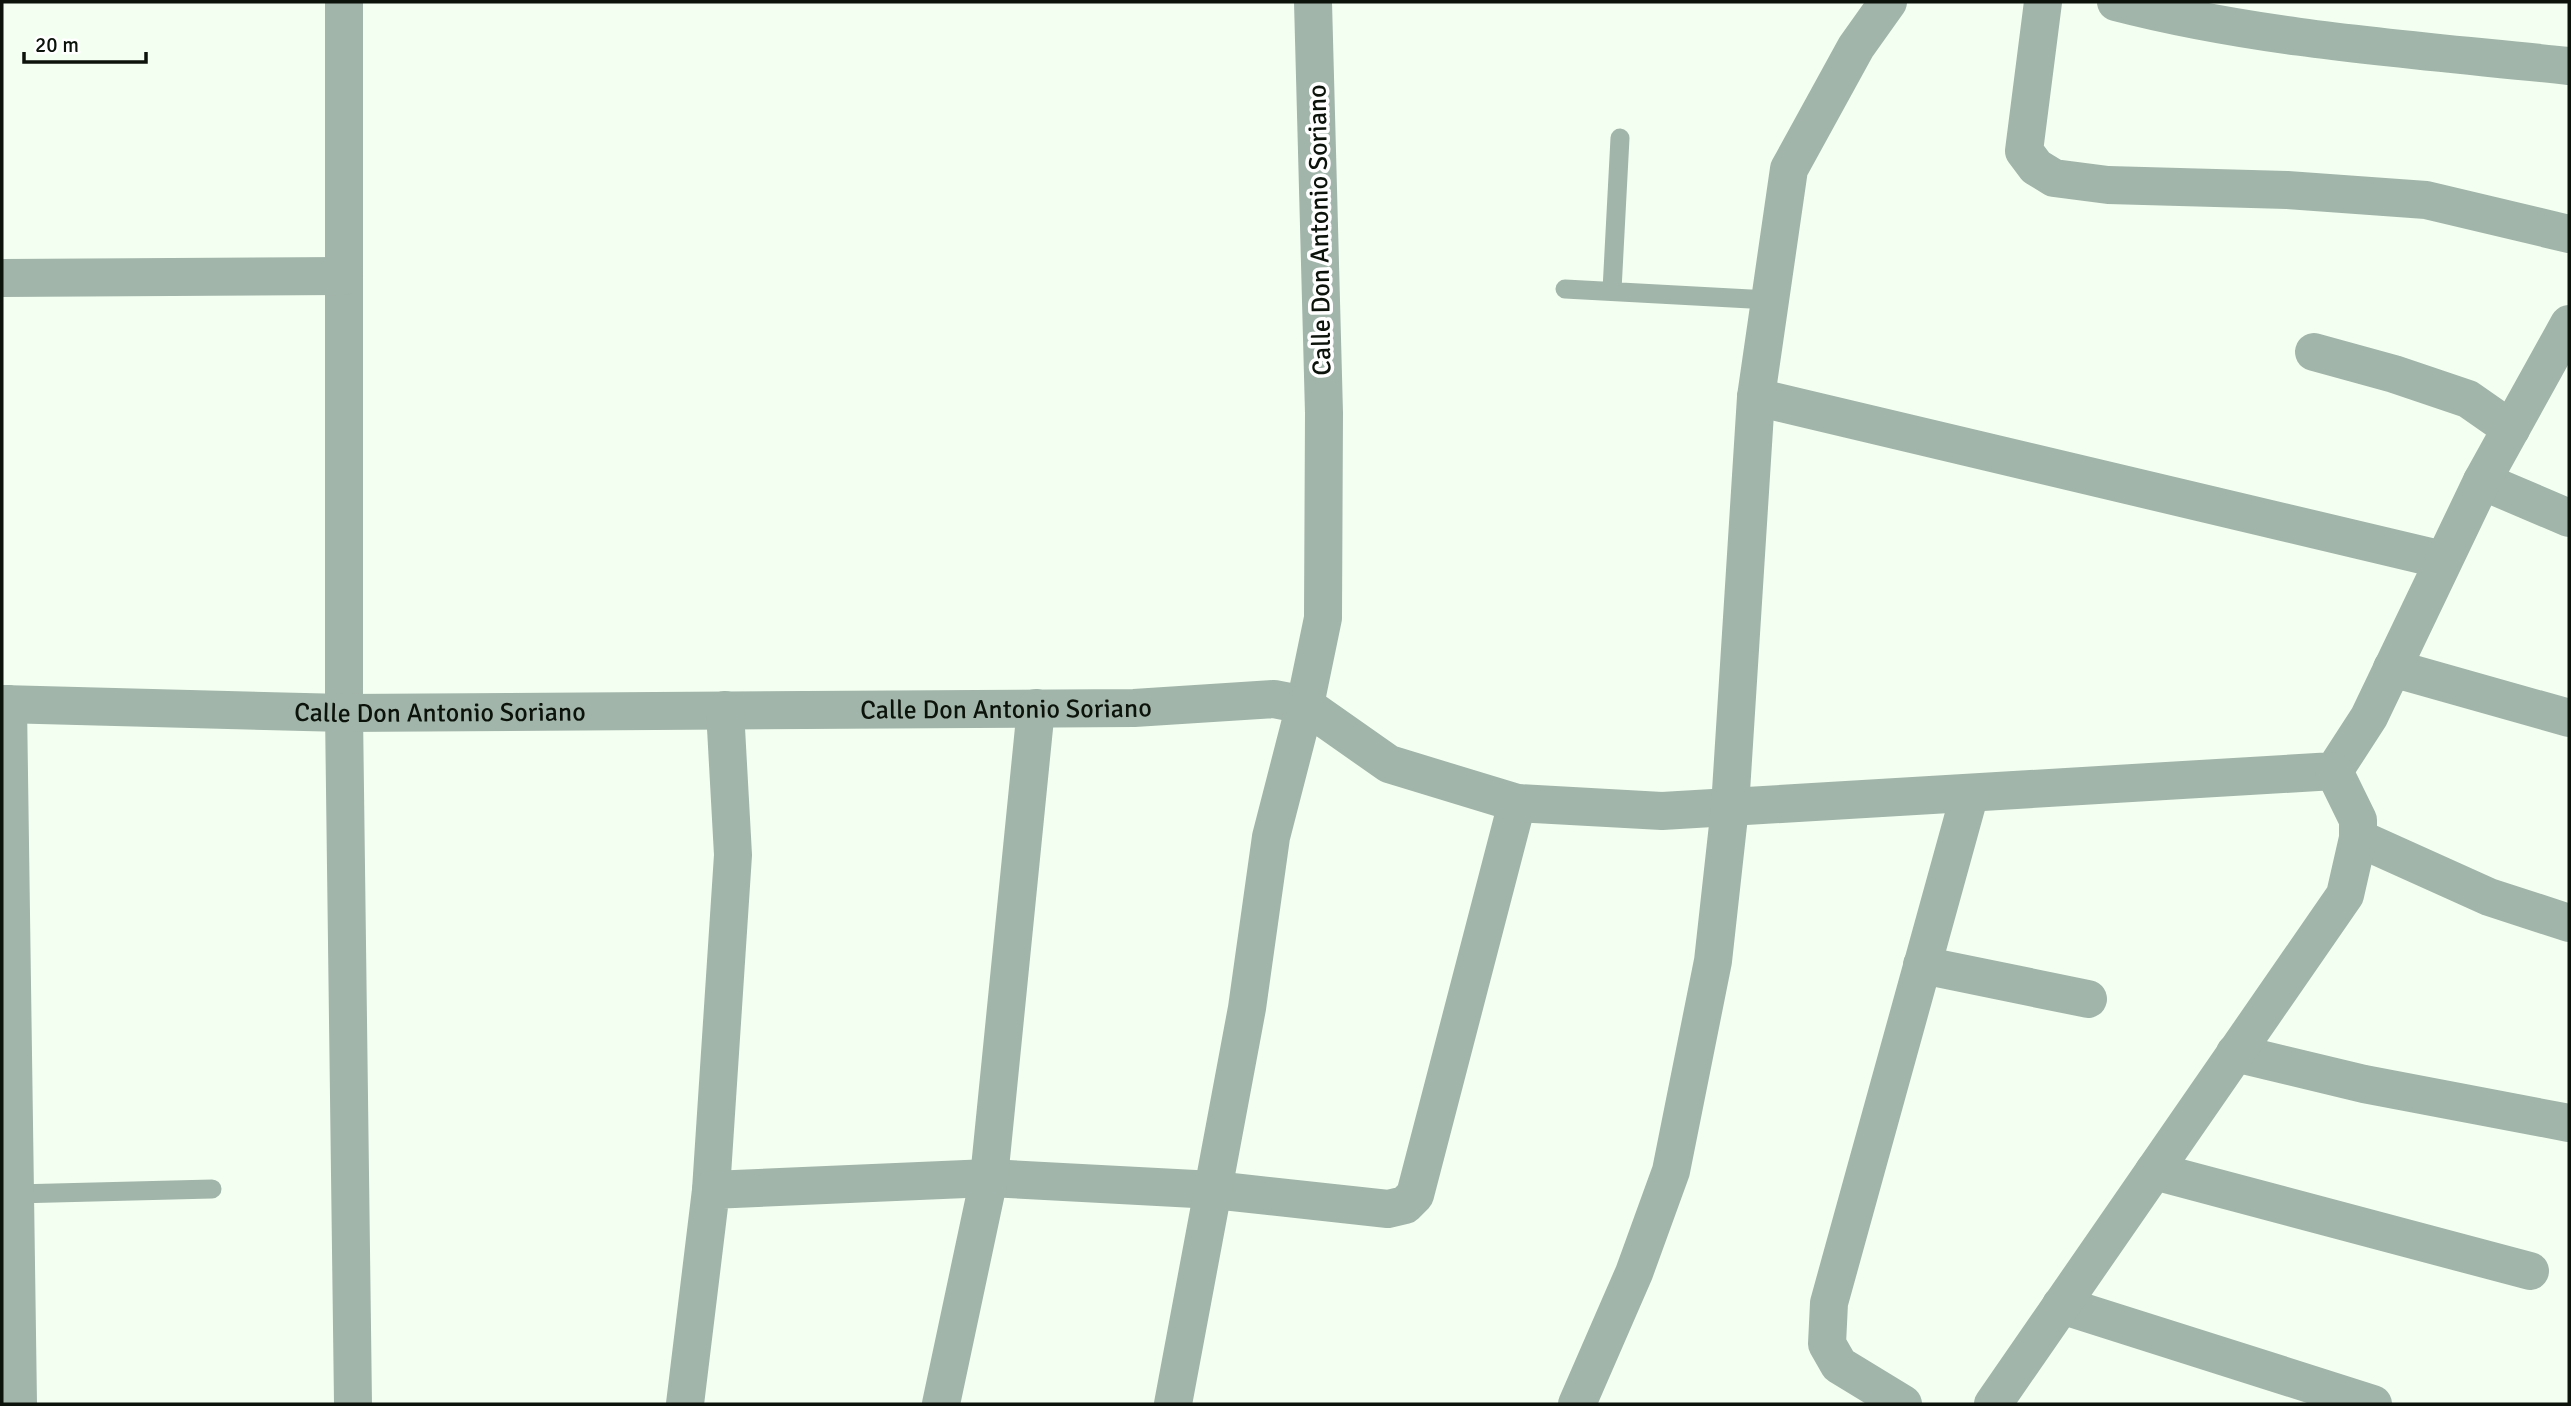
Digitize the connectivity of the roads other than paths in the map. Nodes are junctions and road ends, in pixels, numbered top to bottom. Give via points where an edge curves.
1 (344, 2) edge
2 (1313, 2) edge
3 (1888, 2) edge
4 (2043, 2) edge
5 (2116, 2) edge
6 (2569, 66) edge
7 (1620, 138) dead end
8 (2569, 234) edge
9 (344, 276) junction
10 (2, 278) edge
11 (1565, 289) dead end
12 (1612, 290) junction
13 (1769, 300) junction
14 (2566, 334) edge
15 (2314, 352) dead end
16 (1756, 397) junction
17 (2511, 429) junction
18 (2482, 481) junction
19 (2569, 518) edge
20 (2443, 560) junction
21 (2392, 668) junction
22 (5, 704) edge
23 (1305, 705) junction
24 (1036, 708) junction
25 (725, 710) junction
26 (344, 713) junction
27 (2569, 718) edge
28 (2334, 771) junction
29 (1970, 793) junction
30 (1517, 803) junction
31 (1730, 807) junction
32 (2358, 838) junction
33 (2569, 923) edge
34 (1922, 965) junction
35 (2088, 999) dead end
36 (2235, 1053) junction
37 (2569, 1123) edge
38 (2154, 1171) junction
39 (989, 1178) junction
40 (212, 1189) dead end
41 (1214, 1190) junction
42 (711, 1191) junction
43 (15, 1194) junction
44 (2530, 1271) dead end
45 (2062, 1305) junction
46 (18, 1404) edge
47 (353, 1404) edge
48 (685, 1404) edge
49 (941, 1404) edge
50 (1173, 1404) edge
51 (1577, 1404) edge
52 (1903, 1404) edge
53 (1993, 1404) edge
54 (2373, 1404) edge

1 - 9 street
2 - 23 street, Calle Don Antonio Soriano via 1324,413 1323,618
3 - 13 street via 1856,47 1789,169
4 - 8 street via 2024,151 2036,167 2054,177 2108,185 2426,200
5 - 6 street via 2315,38
7 - 12 lane
9 - 10 street
9 - 26 street
11 - 12 lane
12 - 13 lane
13 - 16 street
14 - 17 street
15 - 17 street via 2468,399
16 - 20 street
16 - 31 street
17 - 18 street
18 - 19 street
18 - 20 street
20 - 21 street
21 - 27 street
21 - 28 street via 2369,717
22 - 26 street, Calle Don Antonio Soriano
22 - 43 street
23 - 24 street, Calle Don Antonio Soriano via 1274,699 1134,708
23 - 30 street via 1389,764
23 - 41 street via 1271,837 1247,1008
24 - 25 street, Calle Don Antonio Soriano
24 - 39 street
25 - 26 street, Calle Don Antonio Soriano
25 - 42 street via 733,855
26 - 47 street
28 - 29 street
28 - 32 street via 2358,820
29 - 31 street
29 - 34 street
30 - 31 street via 1662,811
30 - 41 street via 1415,1195 1405,1205 1388,1209
31 - 51 street via 1713,961 1671,1171 1634,1273
32 - 33 street via 2489,897
32 - 36 street via 2345,895
34 - 35 street
34 - 52 street via 1829,1303 1827,1344 1839,1365
36 - 37 street via 2364,1084
36 - 38 street
38 - 44 street
38 - 45 street
39 - 41 street
39 - 42 street
39 - 49 street
40 - 43 lane
41 - 50 street
42 - 48 street
43 - 46 street
45 - 53 street
45 - 54 street

